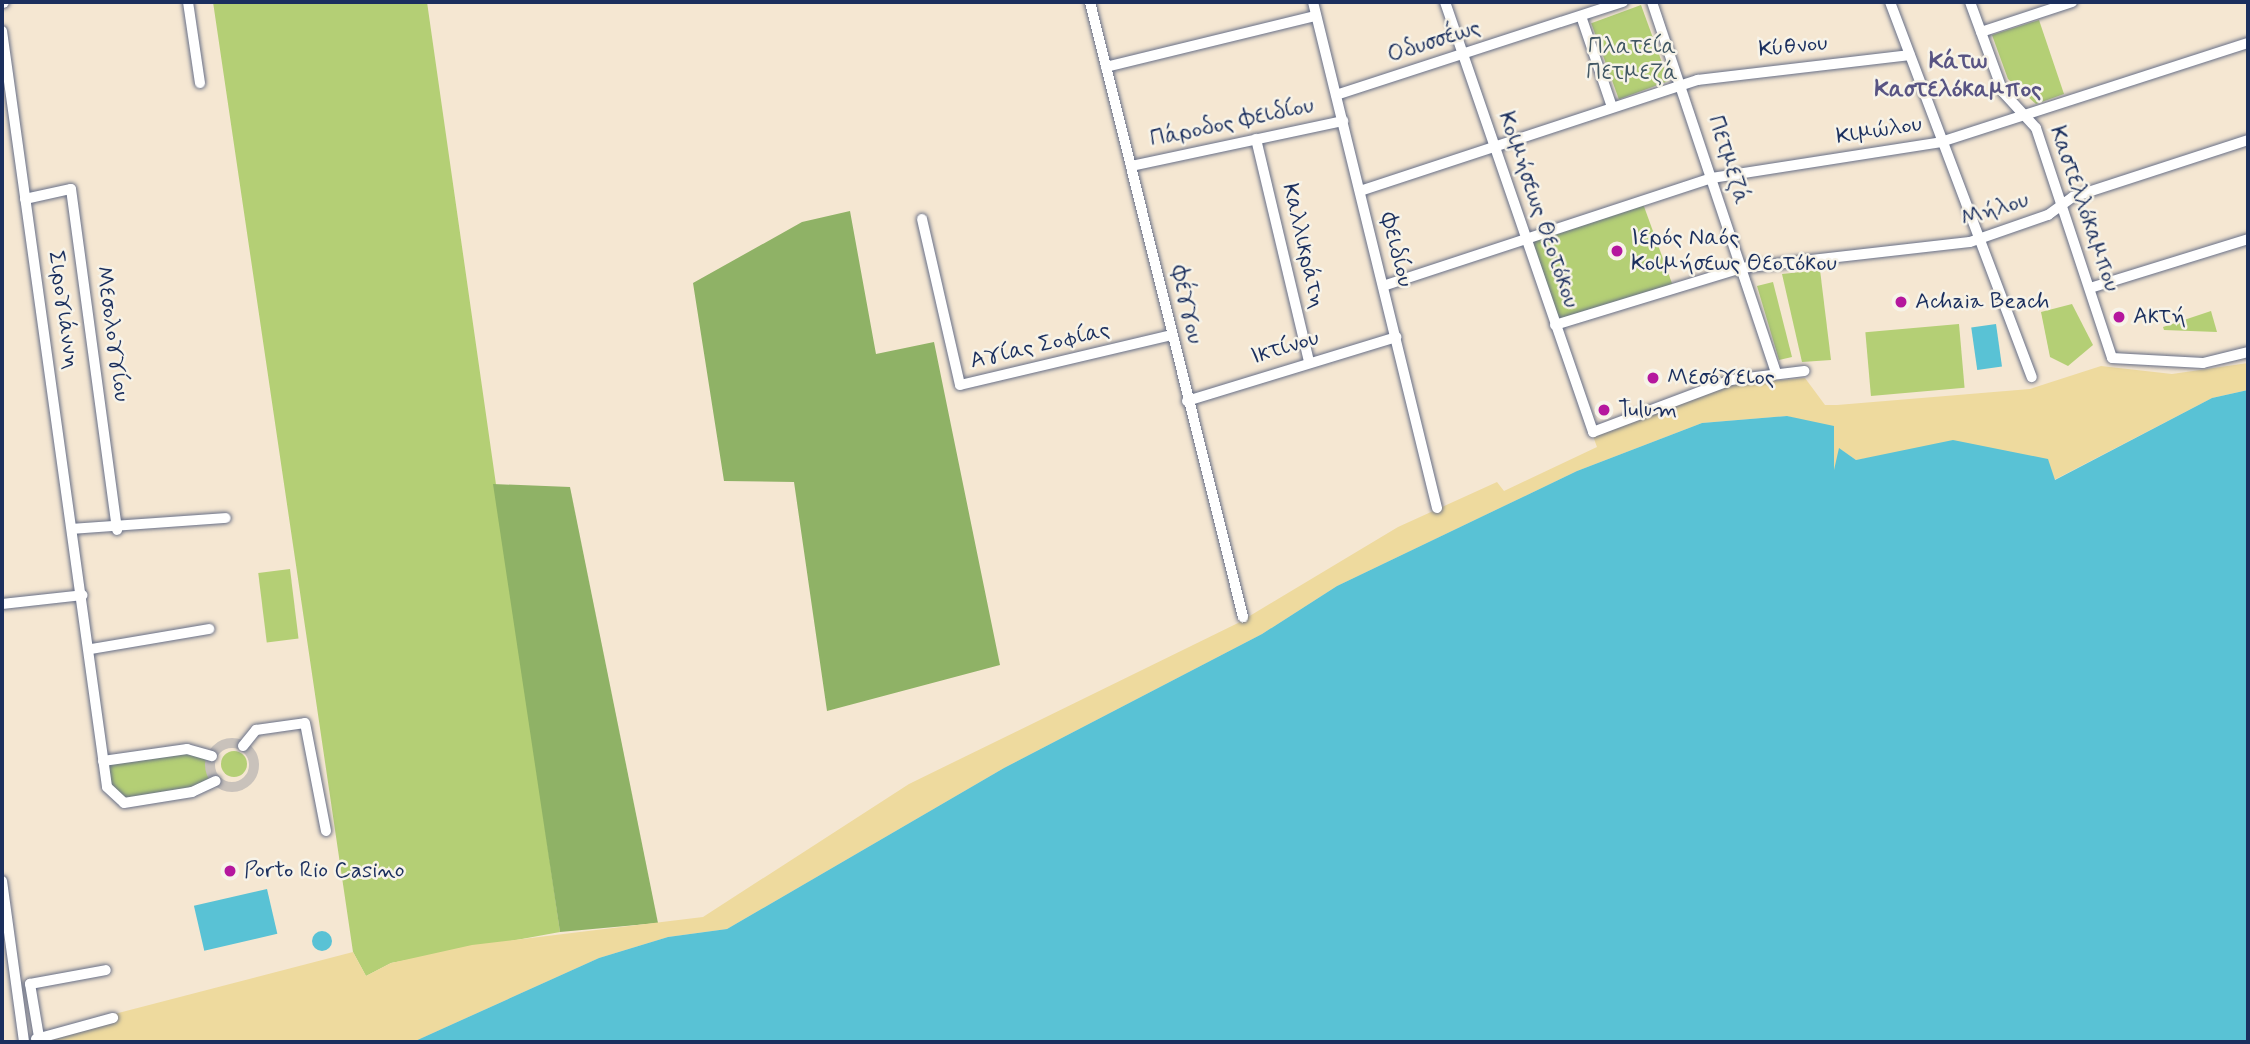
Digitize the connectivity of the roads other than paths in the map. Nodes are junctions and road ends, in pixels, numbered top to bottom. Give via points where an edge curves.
1 (188, 2) edge
2 (1090, 2) edge
3 (1313, 2) edge
4 (1445, 2) edge
5 (1623, 2) edge
6 (1652, 2) edge
7 (1890, 2) edge
8 (1970, 2) edge
9 (2072, 2) edge
10 (1316, 16) junction
11 (1581, 16) junction
12 (2, 31) edge
13 (1981, 32) junction
14 (2248, 43) edge
15 (1910, 55) junction
16 (1463, 56) junction
17 (1106, 67) junction
18 (201, 83) dead end
19 (1681, 84) junction
20 (1336, 95) junction
21 (2013, 105) junction
22 (1612, 107) junction
23 (2027, 114) junction
24 (1343, 121) junction
25 (1999, 123) junction
26 (1256, 139) junction
27 (2248, 140) edge
28 (1941, 142) junction
29 (1494, 147) junction
30 (1131, 166) junction
31 (1712, 178) junction
32 (1360, 191) junction
33 (25, 199) junction
34 (2062, 206) junction
35 (922, 219) dead end
36 (1978, 239) junction
37 (2248, 239) edge
38 (1524, 240) junction
39 (1741, 268) junction
40 (1383, 286) junction
41 (2090, 289) junction
42 (1556, 325) junction
43 (1171, 335) junction
44 (1396, 337) junction
45 (2248, 352) edge
46 (1309, 362) junction
47 (1804, 371) dead end
48 (1776, 372) junction
49 (2032, 377) dead end
50 (1187, 401) junction
51 (1437, 509) dead end
52 (226, 517) dead end
53 (72, 529) junction
54 (117, 530) junction
55 (83, 595) junction
56 (2, 604) edge
57 (1243, 617) dead end
58 (209, 629) dead end
59 (91, 649) junction
60 (243, 746) dead end
61 (212, 756) dead end
62 (103, 761) junction
63 (216, 781) dead end
64 (327, 831) dead end
65 (2, 881) edge
66 (106, 970) dead end
67 (113, 1018) dead end
68 (35, 1040) edge
69 (24, 1042) edge

1 - 18 street
2 - 17 street, Φέγγου
3 - 10 street, Φειδίου
4 - 16 street, Κοιμήσεως Θεοτόκου
5 - 11 street, Οδυσσέως
6 - 19 street, Πετμεζά
7 - 15 street
8 - 13 street
9 - 13 street
10 - 17 street
10 - 20 street, Φειδίου
11 - 16 street, Οδυσσέως
11 - 22 street
12 - 33 street, Σιρογιάννη
13 - 21 street
14 - 23 street, Κιμώλου
15 - 19 street, Κύθνου
15 - 28 street
16 - 20 street, Οδυσσέως
16 - 29 street, Κοιμήσεως Θεοτόκου
17 - 30 street, Φέγγου
19 - 22 street, Κύθνου
19 - 31 street, Πετμεζά
20 - 24 street, Φειδίου
21 - 23 street, Καστελλόκαμπου
21 - 25 street
22 - 29 street, Κύθνου
23 - 25 street, Κιμώλου
23 - 34 street, Καστελλόκαμπου
24 - 26 street, Πάροδος Φειδίου
24 - 32 street, Φειδίου
25 - 28 street, Κιμώλου
26 - 30 street, Πάροδος Φειδίου
26 - 46 street, Καλλικράτη
27 - 34 street, Μήλου
28 - 31 street, Κιμώλου
28 - 36 street
29 - 32 street, Κύθνου
29 - 38 street, Κοιμήσεως Θεοτόκου
30 - 43 street, Φέγγου
31 - 38 street, Κιμώλου
31 - 39 street, Πετμεζά
32 - 40 street, Φειδίου
33 - 53 street, Σιρογιάννη
33 - 54 street, Μεσολογγίου via 71,190
34 - 36 street, Μήλου
34 - 41 street, Καστελλόκαμπου
35 - 43 street, Αγίας Σοφίας via 960,385
36 - 39 street, Μήλου
36 - 49 street
37 - 41 street
38 - 40 street, Κιμώλου
38 - 42 street, Κοιμήσεως Θεοτόκου
39 - 42 street, Μήλου
39 - 48 street, Πετμεζά
40 - 44 street, Φειδίου
41 - 45 street, Καστελλόκαμπου via 2114,361 2203,363
42 - 48 street, Κοιμήσεως Θεοτόκου via 1593,432 1731,380
43 - 50 street, Φέγγου
44 - 46 street, Ικτίνου
44 - 51 street, Φειδίου
46 - 50 street, Ικτίνου
47 - 48 street
50 - 57 street, Φέγγου
52 - 54 street
53 - 54 street
53 - 55 street, Σιρογιάννη
55 - 56 street
55 - 59 street, Σιρογιάννη
58 - 59 street
59 - 62 street, Σιρογιάννη
60 - 64 street via 256,730 305,723
61 - 62 street via 187,749
62 - 63 street, Σιρογιάννη via 107,787 120,803 192,792
65 - 69 street
66 - 68 street via 30,984
67 - 68 street

